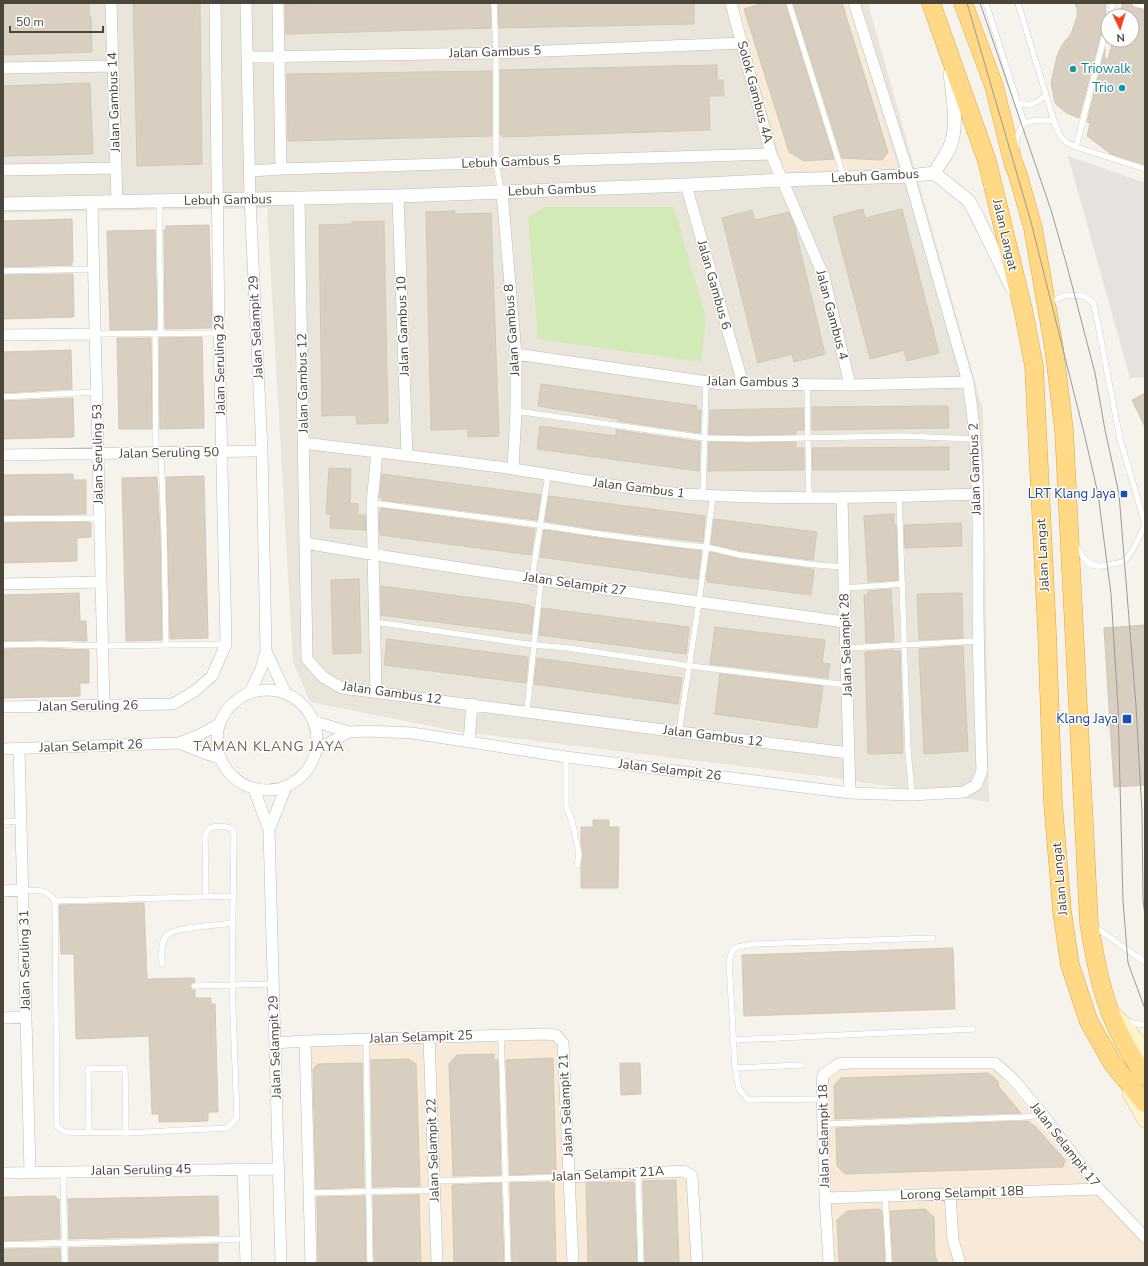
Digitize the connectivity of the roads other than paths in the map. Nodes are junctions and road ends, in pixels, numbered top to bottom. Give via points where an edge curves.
1 (111, 3) edge
2 (215, 3) edge
3 (246, 3) edge
4 (278, 3) edge
5 (494, 3) edge
6 (731, 3) edge
7 (788, 3) edge
8 (854, 3) edge
9 (931, 3) edge
10 (963, 3) edge
11 (986, 3) edge
12 (1018, 3) edge
13 (1135, 3) edge
14 (1145, 6) edge
15 (742, 43) junction
16 (946, 46) junction
17 (1101, 48) edge
18 (496, 53) junction
19 (247, 57) junction
20 (279, 57) junction
21 (113, 66) junction
22 (3, 68) edge
23 (1046, 95) junction
24 (1018, 103) junction
25 (1054, 121) junction
26 (1024, 122) junction
27 (1076, 147) junction
28 (771, 154) junction
29 (496, 162) junction
30 (1013, 162) junction
31 (116, 168) junction
32 (281, 169) junction
33 (1145, 169) edge
34 (3, 170) edge
35 (250, 171) junction
36 (934, 173) junction
37 (909, 176) junction
38 (844, 178) junction
39 (781, 180) junction
40 (686, 185) junction
41 (502, 192) junction
42 (398, 196) junction
43 (299, 198) junction
44 (250, 199) junction
45 (217, 200) junction
46 (159, 201) junction
47 (92, 202) junction
48 (117, 202) junction
49 (3, 204) edge
50 (93, 269) junction
51 (3, 271) edge
52 (1023, 309) junction
53 (1048, 312) junction
54 (219, 333) junction
55 (95, 334) junction
56 (158, 334) junction
57 (3, 335) edge
58 (516, 354) junction
59 (706, 382) junction
60 (968, 382) junction
61 (743, 384) junction
62 (807, 384) junction
63 (850, 385) junction
64 (96, 392) junction
65 (3, 397) edge
66 (516, 411) junction
67 (705, 438) junction
68 (808, 438) junction
69 (975, 439) junction
70 (304, 443) junction
71 (262, 451) junction
72 (221, 452) junction
73 (377, 452) junction
74 (159, 453) junction
75 (98, 454) junction
76 (407, 455) junction
77 (3, 456) edge
78 (513, 469) junction
79 (548, 475) junction
80 (978, 494) junction
81 (708, 495) junction
82 (899, 496) junction
83 (809, 497) junction
84 (842, 497) junction
85 (372, 503) junction
86 (100, 518) junction
87 (3, 519) edge
88 (540, 524) junction
89 (1145, 525) edge
90 (1070, 534) junction
91 (305, 543) junction
92 (706, 547) junction
93 (372, 554) junction
94 (844, 567) junction
95 (536, 579) junction
96 (101, 582) junction
97 (3, 584) edge
98 (902, 584) junction
99 (845, 588) junction
100 (699, 602) junction
101 (375, 622) junction
102 (845, 622) junction
103 (978, 641) junction
104 (226, 644) junction
105 (3, 645) edge
106 (166, 645) junction
107 (534, 645) junction
108 (904, 645) junction
109 (102, 646) junction
110 (846, 648) junction
111 (266, 651) junction
112 (690, 666) junction
113 (847, 685) junction
114 (376, 692) junction
115 (249, 694) junction
116 (286, 694) junction
117 (173, 704) joint
118 (472, 704) junction
119 (104, 705) junction
120 (3, 707) edge
121 (527, 711) junction
122 (313, 721) junction
123 (219, 724) junction
124 (349, 732) junction
125 (680, 732) junction
126 (469, 742) junction
127 (179, 743) junction
128 (19, 748) junction
129 (3, 749) edge
130 (316, 750) junction
131 (849, 753) junction
132 (566, 757) junction
133 (219, 758) junction
134 (982, 771) joint
135 (286, 787) junction
136 (254, 789) junction
137 (850, 793) junction
138 (912, 795) junction
139 (21, 821) junction
140 (3, 822) edge
141 (269, 830) junction
142 (577, 866) dead end
143 (3, 890) edge
144 (23, 890) junction
145 (234, 896) junction
146 (206, 897) junction
147 (55, 901) junction
148 (233, 923) junction
149 (1089, 923) junction
150 (933, 938) dead end
151 (1145, 961) edge
152 (162, 964) dead end
153 (274, 984) junction
154 (232, 985) junction
155 (194, 986) dead end
156 (1116, 1016) junction
157 (26, 1017) junction
158 (3, 1018) edge
159 (1145, 1026) edge
160 (973, 1029) dead end
161 (501, 1035) junction
162 (430, 1037) junction
163 (366, 1039) junction
164 (732, 1040) junction
165 (305, 1041) junction
166 (275, 1043) junction
167 (563, 1043) joint
168 (1145, 1051) edge
169 (981, 1062) joint
170 (1114, 1064) junction
171 (802, 1065) dead end
172 (734, 1068) junction
173 (1145, 1076) edge
174 (822, 1099) junction
175 (1145, 1103) edge
176 (1043, 1115) junction
177 (1145, 1120) edge
178 (824, 1124) junction
179 (126, 1132) junction
180 (89, 1133) junction
181 (244, 1169) junction
182 (279, 1169) junction
183 (30, 1172) junction
184 (63, 1172) junction
185 (3, 1173) edge
186 (638, 1173) junction
187 (569, 1177) junction
188 (505, 1179) junction
189 (435, 1185) junction
190 (1099, 1189) junction
191 (369, 1192) junction
192 (309, 1193) junction
193 (950, 1194) junction
194 (885, 1196) junction
195 (825, 1198) junction
196 (1145, 1237) edge
197 (245, 1239) junction
198 (64, 1244) junction
199 (3, 1245) edge
200 (65, 1263) edge
201 (246, 1263) edge
202 (281, 1263) edge
203 (311, 1263) edge
204 (370, 1263) edge
205 (437, 1263) edge
206 (508, 1263) edge
207 (573, 1263) edge
208 (641, 1263) edge
209 (697, 1263) edge
210 (829, 1263) edge
211 (889, 1263) edge
212 (960, 1263) edge

1 - 21 street, Jalan Gambus 14
2 - 45 street, Jalan Seruling 29
3 - 19 street, Jalan Selampit 29
4 - 20 street
5 - 18 lane
6 - 15 street, Solok Gambus 4A
7 - 38 lane
8 - 37 street, Jalan Gambus 2
9 - 16 highway, Jalan Langat
10 - 30 highway, Jalan Langat via 994,86
11 - 24 lane
12 - 23 lane
13 - 14 lane
15 - 18 street, Jalan Gambus 5
15 - 28 street, Solok Gambus 4A
16 - 36 street via 955,106 954,127 949,149
16 - 52 highway, Jalan Langat via 988,161
17 - 27 lane
18 - 20 street, Jalan Gambus 5
18 - 29 lane
19 - 20 street, Jalan Gambus 5
19 - 35 street, Jalan Selampit 29
20 - 32 street
21 - 22 street
21 - 31 street, Jalan Gambus 14
23 - 24 lane via 1037,103
23 - 25 lane
24 - 26 lane
25 - 26 lane
25 - 27 lane via 1060,138
26 - 30 lane via 1017,137
27 - 33 lane
28 - 29 street, Lebuh Gambus 5
28 - 39 street, Solok Gambus 4A
29 - 32 street, Lebuh Gambus 5
29 - 41 lane
30 - 53 highway, Jalan Langat via 1034,228
31 - 34 street
31 - 48 street, Jalan Gambus 14
32 - 35 street, Lebuh Gambus 5
35 - 44 street, Jalan Selampit 29
36 - 37 street, Lebuh Gambus
36 - 52 street, Lebuh Gambus via 968,200
37 - 38 street, Lebuh Gambus
37 - 60 street, Jalan Gambus 2
38 - 39 street, Lebuh Gambus
39 - 40 street, Lebuh Gambus
39 - 63 street, Jalan Gambus 4 via 824,277
40 - 41 street, Lebuh Gambus
40 - 61 street, Jalan Gambus 6
41 - 42 street, Lebuh Gambus
41 - 58 street, Jalan Gambus 8
42 - 43 street, Lebuh Gambus
42 - 76 street, Jalan Gambus 10
43 - 44 street, Lebuh Gambus
43 - 70 street, Jalan Gambus 12
44 - 45 street, Lebuh Gambus
44 - 71 street, Jalan Selampit 29
45 - 46 street, Lebuh Gambus
45 - 54 street, Jalan Seruling 29
46 - 48 street, Lebuh Gambus
46 - 56 lane
47 - 48 street, Lebuh Gambus
47 - 49 street, Lebuh Gambus
47 - 50 street, Jalan Seruling 53
50 - 51 lane
50 - 55 street, Jalan Seruling 53
52 - 170 highway, Jalan Langat via 1034,366 1053,803 1062,911 1070,965 1089,1022
53 - 89 lane via 1054,300 1067,295 1084,296 1094,304 1120,439
53 - 90 highway, Jalan Langat via 1064,430
54 - 56 lane
54 - 72 street, Jalan Seruling 29
55 - 56 lane
55 - 57 street
55 - 64 street, Jalan Seruling 53
56 - 74 lane
58 - 59 street, Jalan Gambus 3
58 - 66 street, Jalan Gambus 8
59 - 61 street, Jalan Gambus 3
59 - 67 lane
60 - 63 street, Jalan Gambus 3
60 - 69 street, Jalan Gambus 2
61 - 62 street, Jalan Gambus 3
62 - 63 street, Jalan Gambus 3
62 - 68 lane
64 - 65 lane
64 - 75 street, Jalan Seruling 53
66 - 67 lane
66 - 78 street, Jalan Gambus 8
67 - 68 lane
67 - 81 lane
68 - 69 lane via 902,436
68 - 83 lane
69 - 80 street, Jalan Gambus 2
70 - 73 street, Jalan Gambus 1
70 - 91 street, Jalan Gambus 12
71 - 72 street, Jalan Seruling 50
71 - 111 street, Jalan Selampit 29
72 - 74 street, Jalan Seruling 50
72 - 104 street, Jalan Seruling 29
73 - 76 street, Jalan Gambus 1
73 - 85 street
74 - 75 street, Jalan Seruling 50
74 - 106 lane via 164,530
75 - 77 street, Jalan Seruling 50
75 - 86 street, Jalan Seruling 53
76 - 78 street, Jalan Gambus 1
78 - 79 street, Jalan Gambus 1
79 - 81 street, Jalan Gambus 1 via 648,490
79 - 88 lane
80 - 82 street, Jalan Gambus 1
80 - 103 street, Jalan Gambus 2
81 - 83 street, Jalan Gambus 1
81 - 92 lane
82 - 84 street, Jalan Gambus 1
82 - 98 lane
83 - 84 street, Jalan Gambus 1
84 - 94 street, Jalan Selampit 28
85 - 88 lane
85 - 93 street
86 - 87 lane
86 - 96 street, Jalan Seruling 53
88 - 92 lane
88 - 95 lane
89 - 90 lane via 1124,561 1108,566 1090,565 1082,557
90 - 149 highway, Jalan Langat
91 - 93 street, Jalan Selampit 27
91 - 114 street, Jalan Gambus 12 via 307,659 323,677 342,688
92 - 94 lane via 740,555
92 - 100 lane
93 - 95 street, Jalan Selampit 27
93 - 101 street
94 - 99 street, Jalan Selampit 28
95 - 100 street, Jalan Selampit 27
95 - 107 lane
96 - 97 street
96 - 109 street, Jalan Seruling 53
98 - 99 lane
98 - 108 lane
99 - 102 street, Jalan Selampit 28
100 - 102 street, Jalan Selampit 27
100 - 112 lane
101 - 107 lane
101 - 114 street
102 - 110 street, Jalan Selampit 28
103 - 108 lane
103 - 134 street, Jalan Gambus 2
104 - 106 lane
104 - 117 street, Jalan Seruling 29 via 212,676 195,691
105 - 109 lane
106 - 109 lane
107 - 112 lane
107 - 121 lane
108 - 110 lane
108 - 138 lane
109 - 119 street, Jalan Seruling 53
110 - 113 street, Jalan Selampit 28
111 - 115 street, Jalan Selampit 29
111 - 116 street, Jalan Selampit 29
112 - 113 lane
112 - 125 lane
113 - 131 street, Jalan Selampit 28
114 - 118 street, Jalan Gambus 12
115 - 116 street via 261,690
115 - 123 street via 236,701 226,711
116 - 122 street via 298,701
117 - 119 street, Jalan Seruling 26
118 - 121 street, Jalan Gambus 12
118 - 126 street
119 - 120 street, Jalan Seruling 26
121 - 125 street, Jalan Gambus 12
122 - 124 street, Jalan Selampit 26
122 - 130 street via 317,736
123 - 127 street, Jalan Selampit 26
123 - 133 street via 216,747
124 - 126 street, Jalan Selampit 26 via 412,733
124 - 130 street, Jalan Selampit 26
125 - 131 street, Jalan Gambus 12
126 - 132 street, Jalan Selampit 26
127 - 128 street, Jalan Selampit 26
127 - 133 street, Jalan Selampit 26
128 - 129 street, Jalan Selampit 26
128 - 139 street, Jalan Seruling 31
130 - 135 street via 306,772
131 - 137 street, Jalan Selampit 28
132 - 137 street, Jalan Selampit 26
132 - 142 lane via 566,806 572,821 578,854
133 - 136 street via 227,772 239,783
134 - 138 street, Jalan Selampit 26 via 976,785 964,792
135 - 136 street
135 - 141 street, Jalan Selampit 29
136 - 141 street, Jalan Selampit 29
137 - 138 street, Jalan Selampit 26
139 - 140 lane
139 - 144 street, Jalan Seruling 31
141 - 153 street, Jalan Selampit 29
143 - 144 street
144 - 147 lane via 46,892
144 - 157 street, Jalan Seruling 31
145 - 146 lane
145 - 146 lane via 233,830 229,827 212,827 205,836
145 - 148 lane
146 - 147 lane
147 - 180 lane via 57,1126 64,1132
148 - 152 lane via 171,932 165,937
148 - 154 lane
149 - 151 lane
149 - 156 highway, Jalan Langat via 1098,969
150 - 164 lane via 754,944 737,947 732,951 728,961
153 - 154 lane
153 - 166 street, Jalan Selampit 29
154 - 155 lane
154 - 179 lane via 237,1118 227,1128
156 - 159 lane
156 - 168 main road, Jalan Langat
156 - 173 highway, Jalan Langat via 1130,1054
157 - 158 street
157 - 183 street, Jalan Seruling 31
160 - 164 lane
161 - 162 street, Jalan Selampit 25
161 - 167 street, Jalan Selampit 25 via 556,1035
161 - 188 lane
162 - 163 street, Jalan Selampit 25
162 - 189 street, Jalan Selampit 22
163 - 165 street, Jalan Selampit 25
163 - 191 lane
164 - 172 lane
165 - 166 street, Jalan Selampit 25
165 - 192 street
166 - 182 street, Jalan Selampit 29
167 - 187 street, Jalan Selampit 21
169 - 174 street, Jalan Selampit 18 via 838,1064 823,1075
169 - 176 street, Jalan Selampit 17 via 995,1063 1013,1079
170 - 175 highway, Jalan Langat
170 - 177 main road, Jalan Langat
171 - 172 lane
172 - 174 lane via 739,1089 748,1100
174 - 178 street, Jalan Selampit 18
176 - 178 lane
176 - 190 street, Jalan Selampit 17
178 - 195 street, Jalan Selampit 18
179 - 180 lane
179 - 180 lane via 125,1068 88,1069
181 - 182 street, Jalan Seruling 45
181 - 184 street, Jalan Seruling 45
181 - 197 street
182 - 202 street, Jalan Selampit 29
183 - 184 street, Jalan Seruling 45
183 - 185 street, Jalan Seruling 45
184 - 198 lane
186 - 187 street, Jalan Selampit 21A
186 - 208 lane
186 - 209 street, Jalan Selampit 21A via 684,1171 692,1176
187 - 188 lane, Jalan Selampit 21A
187 - 207 street, Jalan Selampit 21
188 - 189 lane, Jalan Selampit 21A
188 - 206 lane
189 - 191 lane, Jalan Selampit 21A
189 - 205 street, Jalan Selampit 22
190 - 193 street, Lorong Selampit 18B
190 - 196 street, Jalan Selampit 17
191 - 192 lane, Jalan Selampit 21A
191 - 204 lane
192 - 203 street
193 - 194 street, Lorong Selampit 18B
193 - 212 street via 953,1240
194 - 195 street, Lorong Selampit 18B
194 - 211 lane
195 - 210 street, Jalan Selampit 18
197 - 198 lane
197 - 201 street
198 - 199 lane
198 - 200 lane

